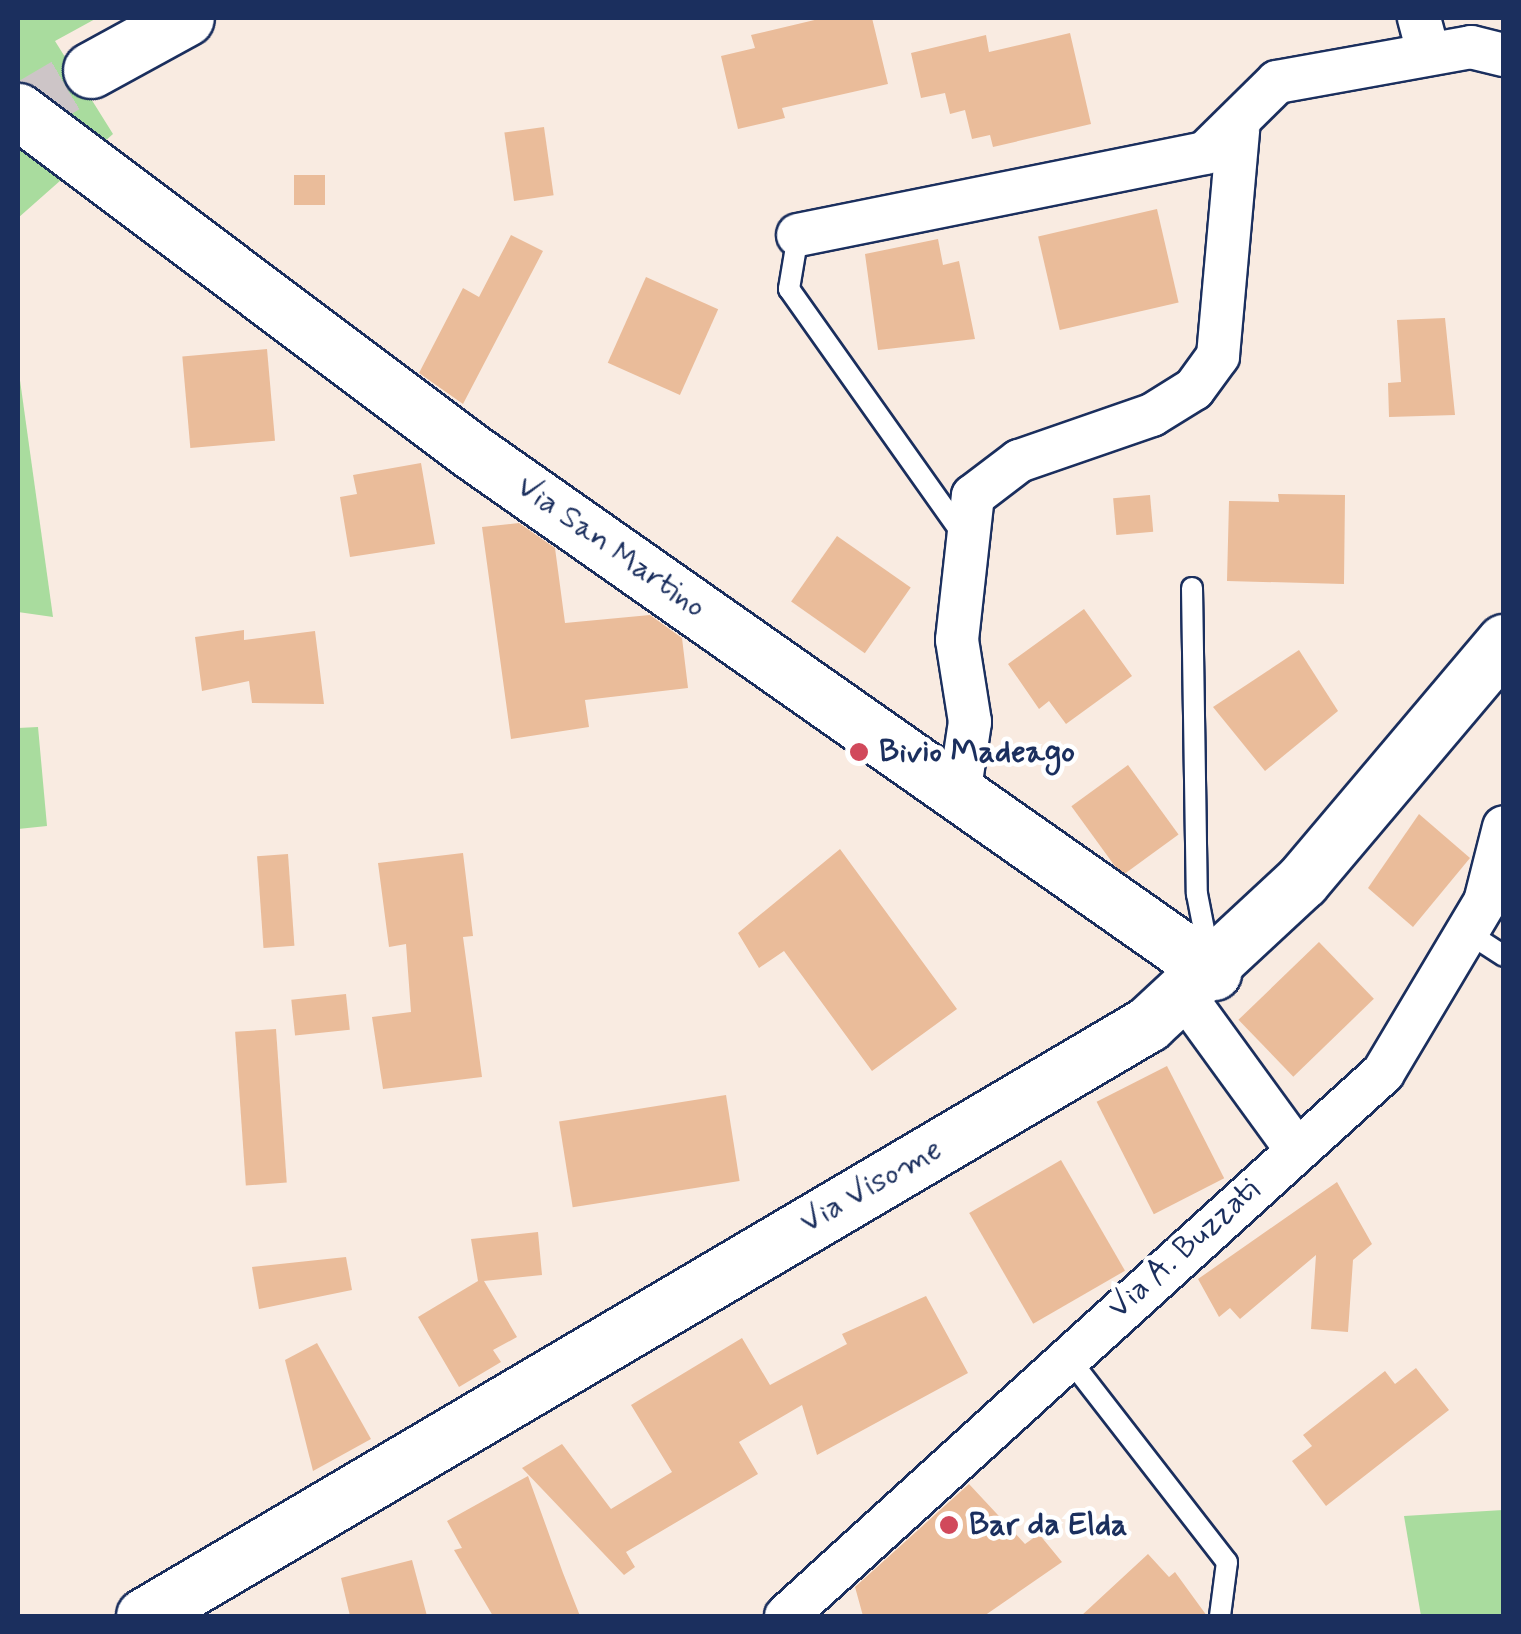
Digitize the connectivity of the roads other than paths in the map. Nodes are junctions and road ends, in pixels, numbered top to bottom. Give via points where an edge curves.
1 (186, 18) edge
2 (1424, 35) edge
3 (1504, 55) edge
4 (90, 70) tunnel mouth
5 (18, 111) edge
6 (1238, 131) junction
7 (798, 235) joint
8 (966, 540) junction
9 (1192, 588) dead end
10 (1504, 642) edge
11 (960, 788) junction
12 (1504, 827) edge
13 (1466, 932) junction
14 (1504, 956) edge
15 (1198, 984) junction
16 (1296, 1149) junction
17 (1067, 1356) junction
18 (144, 1616) edge
19 (786, 1616) edge
20 (1220, 1616) edge

1 - 4 street
2 - 3 street
2 - 6 street via 1277,82
5 - 11 street, Via San Martino via 471,451
6 - 7 street via 1205,154
6 - 8 street via 1218,356 1194,389 1152,415 1019,461 974,496
7 - 8 lane via 789,289
8 - 11 street via 957,640 970,722
9 - 15 lane
10 - 15 street, Via Visome via 1302,881
11 - 15 street, Via San Martino
12 - 13 street, Via A. Buzzati via 1485,902
13 - 14 lane
13 - 16 street, Via A. Buzzati via 1383,1074
15 - 16 street
15 - 18 street, Via Visome
16 - 17 street, Via A. Buzzati
17 - 19 street, Via A. Buzzati
17 - 20 lane via 1227,1562

